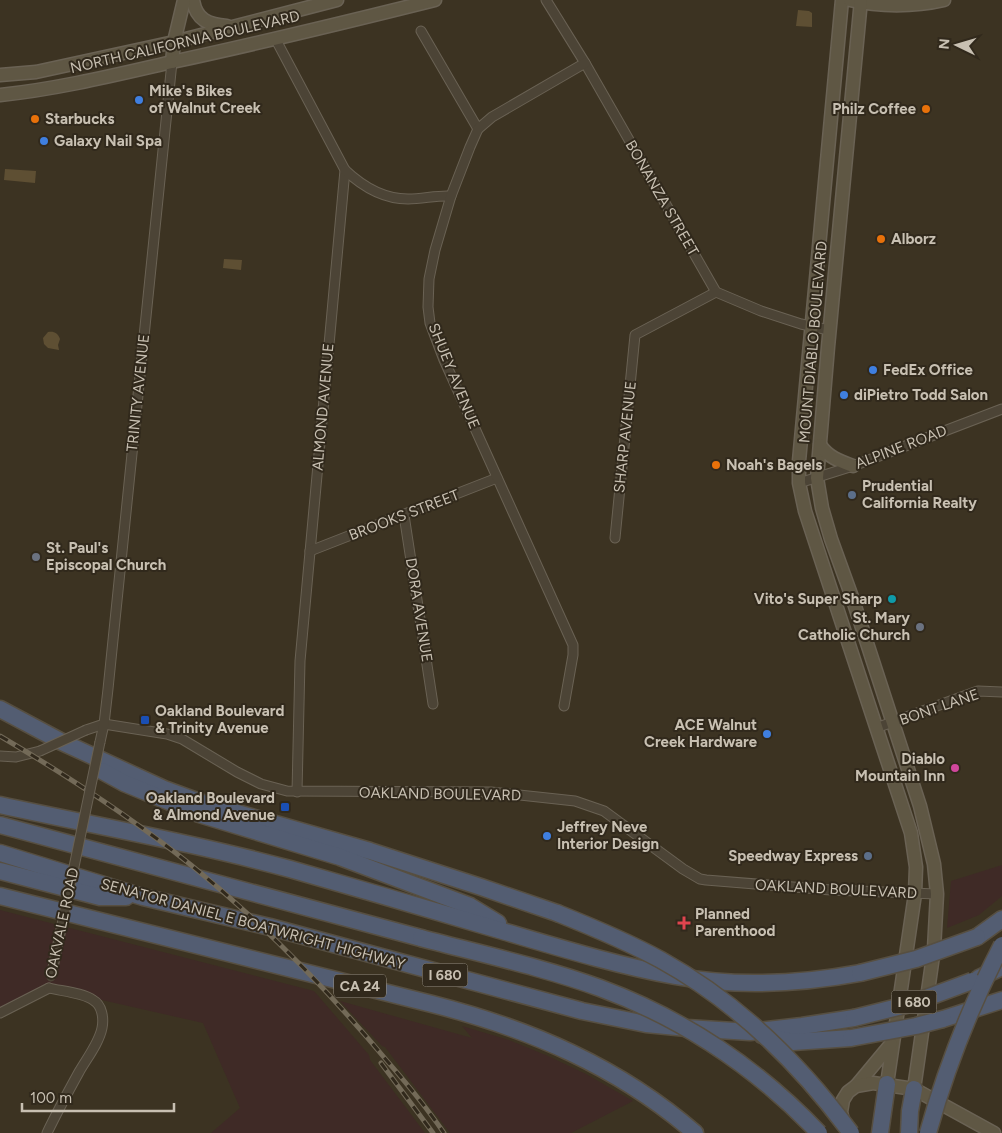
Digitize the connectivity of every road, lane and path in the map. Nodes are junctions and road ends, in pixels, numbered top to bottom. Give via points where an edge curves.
1 (184, 0) edge
2 (193, 0) edge
3 (337, 0) edge
4 (434, 0) edge
5 (546, 0) edge
6 (842, 0) edge
7 (944, 0) edge
8 (857, 1) edge
9 (232, 27) junction
10 (420, 31) dead end
11 (276, 40) junction
12 (174, 42) junction
13 (172, 62) junction
14 (585, 63) junction
15 (0, 75) edge
16 (0, 95) edge
17 (478, 129) junction
18 (345, 170) junction
19 (451, 196) junction
20 (716, 292) junction
21 (812, 327) junction
22 (830, 330) junction
23 (1002, 409) edge
24 (820, 445) junction
25 (853, 466) junction
26 (497, 478) junction
27 (817, 478) junction
28 (799, 482) junction
29 (404, 515) junction
30 (615, 538) dead end
31 (310, 551) junction
32 (1002, 692) edge
33 (433, 704) dead end
34 (564, 706) dead end
35 (0, 709) edge
36 (893, 723) junction
37 (104, 724) junction
38 (31, 726) junction
39 (876, 728) junction
40 (0, 756) edge
41 (297, 792) junction
42 (0, 805) edge
43 (0, 825) edge
44 (0, 853) edge
45 (0, 870) edge
46 (915, 894) junction
47 (937, 894) junction
48 (0, 896) edge
49 (143, 897) junction
50 (1002, 920) edge
51 (1002, 926) edge
52 (517, 935) junction
53 (976, 937) junction
54 (1002, 945) edge
55 (1002, 968) edge
56 (49, 988) junction
57 (1002, 1000) edge
58 (0, 1013) edge
59 (750, 1032) junction
60 (893, 1040) junction
61 (887, 1084) junction
62 (856, 1086) junction
63 (914, 1089) junction
64 (46, 1133) edge
65 (696, 1133) edge
66 (819, 1133) edge
67 (847, 1133) edge
68 (851, 1133) edge
69 (880, 1133) edge
70 (909, 1133) edge
71 (928, 1133) edge
72 (994, 1133) edge

1 - 12 main road
2 - 9 main road via 197,14 205,22
3 - 9 main road, NORTH CALIFORNIA BOULEVARD
4 - 11 main road, NORTH CALIFORNIA BOULEVARD
5 - 14 street, BONANZA STREET
6 - 21 main road, MOUNT DIABLO BOULEVARD
7 - 8 main road via 914,4
8 - 22 main road, MOUNT DIABLO BOULEVARD
9 - 12 main road, NORTH CALIFORNIA BOULEVARD
10 - 17 street
11 - 13 main road, NORTH CALIFORNIA BOULEVARD
11 - 18 street
12 - 13 main road
12 - 15 main road, NORTH CALIFORNIA BOULEVARD via 36,72
13 - 16 main road, NORTH CALIFORNIA BOULEVARD via 42,91
13 - 37 street, TRINITY AVENUE
14 - 17 street via 492,117
14 - 20 street, BONANZA STREET
17 - 19 street, SHUEY AVENUE
18 - 19 street via 358,182 391,197
18 - 31 street, ALMOND AVENUE
19 - 26 street, SHUEY AVENUE via 429,279 430,323
20 - 21 street
20 - 30 street, SHARP AVENUE via 635,335
21 - 22 street
21 - 28 main road, MOUNT DIABLO BOULEVARD
22 - 24 main road, MOUNT DIABLO BOULEVARD
23 - 25 street, ALPINE ROAD
24 - 25 main road via 826,454
24 - 27 main road, MOUNT DIABLO BOULEVARD
25 - 27 street, ALPINE ROAD
26 - 29 street, BROOKS STREET
26 - 34 street, SHUEY AVENUE via 573,645
27 - 28 street, ALPINE ROAD
27 - 36 main road, MOUNT DIABLO BOULEVARD via 831,539
28 - 39 main road, MOUNT DIABLO BOULEVARD via 805,511
29 - 31 street, BROOKS STREET
29 - 33 street, DORA AVENUE
31 - 41 street, ALMOND AVENUE via 300,661
32 - 36 street, BONT LANE via 978,691
35 - 38 highway
36 - 39 street, BONT LANE
36 - 47 main road, MOUNT DIABLO BOULEVARD via 922,812
37 - 40 street, OAKLAND BOULEVARD, bridge via 40,752 16,757
37 - 41 street, OAKLAND BOULEVARD via 182,739 261,784
37 - 56 street, OAKVALE ROAD, bridge
38 - 52 highway via 110,775 160,799 402,880 470,906
38 - 68 highway, bridge via 164,789 370,851 557,914 662,961 741,1016 779,1049 810,1081
39 - 46 main road, MOUNT DIABLO BOULEVARD via 911,833 916,867
41 - 46 street, OAKLAND BOULEVARD via 491,792 575,801 604,811 700,879
42 - 52 highway via 236,855
43 - 66 highway, bridge via 580,982 649,1009 700,1036 773,1089
44 - 49 highway, SENATOR DANIEL E BOATWRIGHT HIGHWAY / I 680
45 - 49 highway via 100,897
46 - 47 street, OAKLAND BOULEVARD
46 - 60 main road, MOUNT DIABLO BOULEVARD
47 - 63 main road, MOUNT DIABLO BOULEVARD via 934,949
48 - 65 highway, CA 24 via 503,1024 598,1066 654,1101
49 - 59 highway, SENATOR DANIEL E BOATWRIGHT HIGHWAY / I 680 via 270,927 603,1016 668,1026
50 - 53 highway
51 - 53 highway
52 - 53 highway, bridge via 676,976 766,983 860,973 916,960
54 - 71 highway, bridge via 956,1047
55 - 59 highway, SENATOR DANIEL E BOATWRIGHT HIGHWAY / I 680, bridge via 910,1004 854,1018
56 - 58 street
56 - 64 street, OAKVALE ROAD via 94,1000 100,1007 102,1028
57 - 59 highway, bridge via 916,1026 851,1038 793,1042
60 - 61 main road, MOUNT DIABLO BOULEVARD
60 - 62 main road
61 - 62 main road
61 - 63 main road
61 - 69 highway
62 - 67 main road via 843,1100 842,1121
63 - 70 highway
63 - 72 main road

